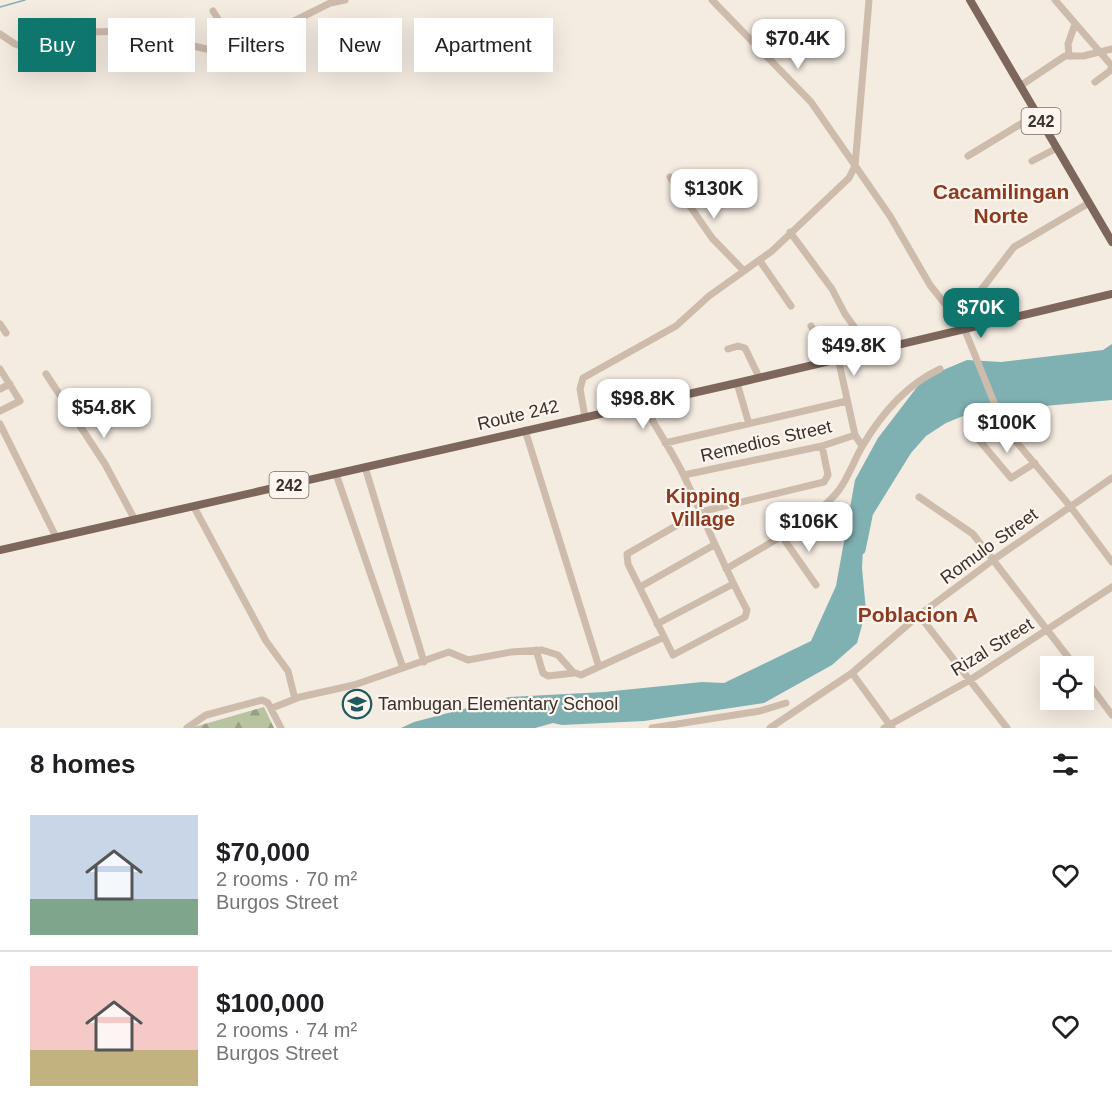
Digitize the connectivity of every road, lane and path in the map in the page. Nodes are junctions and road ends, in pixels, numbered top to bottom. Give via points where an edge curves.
1 (345, 0) edge
2 (712, 0) edge
3 (868, 0) edge
4 (970, 0) edge
5 (1055, 0) edge
6 (213, 11) dead end
7 (217, 18) edge
8 (299, 18) edge
9 (1076, 24) junction
10 (0, 34) edge
11 (1112, 49) edge
12 (207, 50) edge
13 (1100, 51) junction
14 (1068, 55) junction
15 (1095, 82) dead end
16 (1020, 86) junction
17 (1037, 114) junction
18 (1057, 148) junction
19 (968, 156) dead end
20 (1032, 160) dead end
21 (855, 166) junction
22 (670, 177) dead end
23 (1089, 203) junction
24 (1109, 229) edge
25 (790, 232) junction
26 (1112, 242) edge
27 (760, 261) junction
28 (744, 271) junction
29 (1112, 294) edge
30 (790, 306) dead end
31 (958, 320) junction
32 (0, 324) edge
33 (811, 326) dead end
34 (964, 328) junction
35 (6, 333) dead end
36 (728, 349) dead end
37 (871, 350) junction
38 (835, 358) junction
39 (0, 369) edge
40 (940, 369) dead end
41 (46, 375) dead end
42 (759, 377) junction
43 (737, 383) junction
44 (10, 384) junction
45 (0, 389) edge
46 (847, 401) junction
47 (643, 404) junction
48 (0, 411) edge
49 (585, 417) junction
50 (0, 424) edge
51 (749, 424) junction
52 (525, 430) junction
53 (855, 435) junction
54 (979, 440) dead end
55 (665, 443) junction
56 (822, 446) junction
57 (862, 446) junction
58 (1035, 463) junction
59 (365, 467) junction
60 (336, 474) junction
61 (684, 475) junction
62 (1112, 478) edge
63 (919, 497) dead end
64 (1070, 506) junction
65 (194, 507) junction
66 (700, 512) junction
67 (135, 520) junction
68 (781, 535) junction
69 (56, 537) junction
70 (714, 545) junction
71 (0, 550) edge
72 (993, 560) junction
73 (1112, 562) edge
74 (726, 569) junction
75 (733, 584) junction
76 (816, 585) dead end
77 (640, 587) junction
78 (1112, 587) edge
79 (919, 615) junction
80 (657, 624) junction
81 (1048, 630) junction
82 (662, 638) junction
83 (536, 650) junction
84 (1068, 656) edge
85 (424, 662) junction
86 (599, 667) junction
87 (403, 668) junction
88 (574, 673) junction
89 (852, 673) junction
90 (970, 680) junction
91 (1094, 691) edge
92 (296, 699) junction
93 (786, 703) dead end
94 (272, 708) junction
95 (1112, 716) edge
96 (889, 727) edge
97 (187, 728) edge
98 (281, 728) edge
99 (652, 728) edge
100 (770, 728) edge
101 (1007, 728) edge

1 - 8 street
2 - 21 street via 804,93
3 - 21 street
4 - 16 main road, 242
5 - 9 street
6 - 7 street
9 - 13 street
9 - 14 street
10 - 12 street via 30,49 103,30 145,34
11 - 13 street
13 - 14 street
13 - 15 street via 1112,69
14 - 16 street
16 - 17 main road, 242
17 - 18 main road, 242
17 - 19 street
18 - 20 street
18 - 23 main road, 242
21 - 25 street via 845,183
21 - 31 street via 930,285
22 - 28 street via 712,238
23 - 24 main road, 242
23 - 31 street via 1014,248
24 - 26 main road, 242
25 - 27 street
25 - 37 street
27 - 28 street
27 - 30 street
28 - 49 street via 676,326 584,378 580,389
29 - 34 main road, Route 242 / 242
31 - 34 street
32 - 35 street
33 - 38 street
34 - 37 main road, Route 242 / 242
34 - 58 street via 998,414 1010,435
36 - 42 street via 745,348
37 - 38 main road, Route 242 / 242
38 - 42 main road, Route 242 / 242
38 - 46 street
39 - 44 street
40 - 57 street via 916,381 901,395
41 - 67 street via 105,464
42 - 43 main road, Route 242 / 242
43 - 47 main road, Route 242 / 242
43 - 51 street
44 - 45 street
44 - 48 street via 20,400
46 - 51 street
46 - 53 street
47 - 49 main road, Route 242 / 242
47 - 55 street
49 - 52 main road, Route 242 / 242
50 - 69 street
51 - 55 street
52 - 59 main road, Route 242 / 242
52 - 86 street
53 - 56 street, Remedios Street
53 - 57 street
54 - 58 street via 1011,478
55 - 61 street
56 - 61 street, Remedios Street
56 - 66 street via 828,475 824,482
57 - 68 street via 843,484 831,498
58 - 64 street
59 - 60 main road, Route 242 / 242
59 - 85 street
60 - 65 main road, Route 242 / 242
60 - 87 street
61 - 66 street
62 - 64 street, Romulo Street
63 - 72 street via 966,528
64 - 72 street, Romulo Street
64 - 73 street
65 - 67 main road, Route 242 / 242
65 - 92 street via 266,641 288,671
66 - 70 street
66 - 77 street via 631,551 627,558
67 - 69 main road, Route 242 / 242
68 - 74 street
68 - 76 street
69 - 71 main road, Route 242 / 242
70 - 74 street
70 - 77 street
72 - 79 street, Romulo Street
72 - 81 street
74 - 75 street
75 - 80 street
75 - 82 street via 747,615 676,655
77 - 80 street
78 - 81 street, Rizal Street
79 - 89 street, Romulo Street
79 - 90 street
80 - 82 street
81 - 84 street
81 - 90 street, Rizal Street
82 - 86 street
83 - 85 street via 468,660 449,652
83 - 88 street via 558,655
83 - 88 street via 543,673
85 - 87 street
86 - 88 street via 580,675
87 - 92 street
89 - 96 street
89 - 100 street, Romulo Street
90 - 96 street, Rizal Street
90 - 101 street
91 - 95 street
92 - 94 street
93 - 99 street via 760,711
94 - 97 street via 262,700 206,715
94 - 98 street

